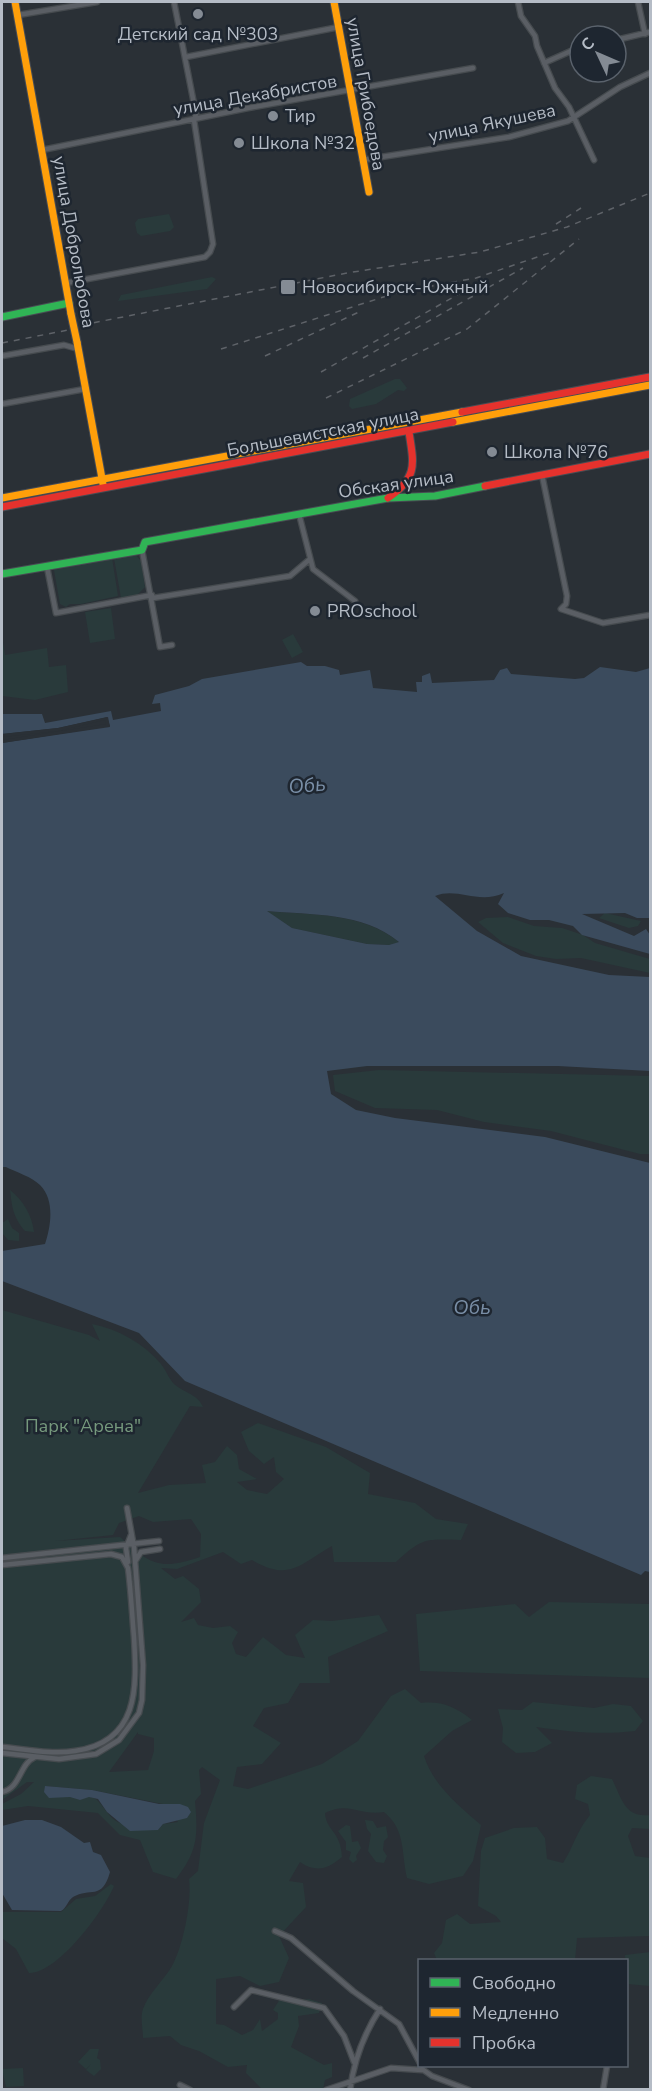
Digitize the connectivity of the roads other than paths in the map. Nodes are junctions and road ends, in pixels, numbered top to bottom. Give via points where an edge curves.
1 (15, 2) edge
2 (97, 2) edge
3 (174, 2) edge
4 (334, 2) edge
5 (518, 2) edge
6 (638, 2) edge
7 (18, 15) junction
8 (339, 27) junction
9 (648, 33) edge
10 (628, 37) edge
11 (568, 52) edge
12 (186, 57) junction
13 (544, 63) junction
14 (473, 68) dead end
15 (651, 72) edge
16 (351, 92) junction
17 (574, 118) junction
18 (194, 120) junction
19 (42, 150) junction
20 (362, 160) junction
21 (594, 160) dead end
22 (369, 192) dead end
23 (66, 283) junction
24 (69, 303) junction
25 (2, 316) edge
26 (77, 346) junction
27 (2, 356) edge
28 (651, 377) edge
29 (651, 385) edge
30 (85, 390) junction
31 (2, 404) edge
32 (409, 432) junction
33 (651, 454) edge
34 (542, 475) junction
35 (102, 480) junction
36 (104, 488) junction
37 (2, 498) edge
38 (388, 498) junction
39 (2, 507) edge
40 (299, 514) junction
41 (143, 546) junction
42 (310, 559) junction
43 (46, 567) junction
44 (2, 574) edge
45 (152, 596) junction
46 (355, 601) dead end
47 (651, 615) edge
48 (172, 645) dead end
49 (127, 1508) dead end
50 (130, 1535) junction
51 (159, 1541) dead end
52 (145, 1543) junction
53 (117, 1546) junction
54 (130, 1549) junction
55 (160, 1549) dead end
56 (145, 1550) junction
57 (116, 1554) junction
58 (13, 1557) junction
59 (2, 1558) edge
60 (135, 1563) junction
61 (14, 1564) junction
62 (2, 1565) edge
63 (128, 1568) junction
64 (138, 1600) junction
65 (131, 1601) junction
66 (136, 1665) junction
67 (143, 1665) junction
68 (2, 1747) edge
69 (17, 1749) junction
70 (59, 1752) junction
71 (2, 1754) edge
72 (17, 1755) junction
73 (36, 1757) junction
74 (59, 1759) junction
75 (23, 1770) junction
76 (2, 1792) edge
77 (274, 1931) dead end
78 (234, 2007) dead end
79 (380, 2010) junction
80 (418, 2060) edge
81 (354, 2062) junction
82 (418, 2066) edge
83 (422, 2067) edge
84 (607, 2067) edge
85 (351, 2082) junction
86 (180, 2085) dead end
87 (190, 2090) edge
88 (326, 2090) edge
89 (350, 2090) edge
90 (469, 2090) edge
91 (603, 2090) edge

1 - 7 main road, улица Добролюбова
2 - 7 street
3 - 12 street
4 - 8 main road, улица Грибоедова
5 - 13 street
6 - 9 street
7 - 19 main road, улица Добролюбова
8 - 12 street
8 - 16 main road, улица Грибоедова
9 - 10 street
11 - 13 street
12 - 18 street
13 - 17 street
14 - 16 street, улица Декабристов
15 - 17 street, улица Якушева
16 - 18 street, улица Декабристов
16 - 20 main road, улица Грибоедова
17 - 20 street, улица Якушева via 507,138
17 - 21 street
18 - 19 street, улица Декабристов
18 - 23 street via 213,244 210,252 205,257
19 - 23 main road, улица Добролюбова
20 - 22 main road, улица Грибоедова
23 - 24 main road, улица Добролюбова
24 - 25 main road
24 - 26 main road, улица Добролюбова, bridge
26 - 27 street
26 - 30 main road, улица Добролюбова
28 - 35 main road, Большевистская улица
29 - 32 main road, Большевистская улица
30 - 31 street
30 - 35 main road, улица Добролюбова
32 - 36 main road, Большевистская улица
32 - 38 main road via 413,472 406,486
33 - 34 main road, Обская улица
34 - 38 main road, Обская улица via 435,496
34 - 47 street via 567,596 561,609 599,622
35 - 36 main road, улица Добролюбова
35 - 37 main road, Большевистская улица
36 - 39 main road, Большевистская улица
38 - 40 main road, Обская улица
40 - 41 main road, Обская улица
40 - 42 street
41 - 43 main road, Обская улица
41 - 45 street
42 - 45 street via 290,576
42 - 46 street via 317,574
43 - 44 main road, Обская улица
43 - 45 street via 56,613
45 - 48 street via 160,647
49 - 50 street
50 - 52 street
50 - 53 street
50 - 54 street
51 - 52 street
52 - 54 street
53 - 54 street
53 - 58 street
54 - 56 street
54 - 57 street
54 - 60 street
54 - 63 street
55 - 56 street
56 - 60 street
57 - 61 street
57 - 63 street
58 - 59 street
58 - 61 street
60 - 64 street
61 - 62 street
63 - 65 street
64 - 65 street
64 - 67 street
65 - 66 street
66 - 67 street
66 - 70 street via 132,1707 115,1735 93,1747
67 - 74 street via 142,1700 129,1729 96,1754
68 - 69 street
69 - 70 street
69 - 72 street
70 - 74 street
71 - 72 street
72 - 73 street
72 - 75 street
73 - 74 street
73 - 75 street
75 - 76 street via 15,1784
77 - 79 street via 291,1938
78 - 81 street via 251,1990 324,2007 345,2036
79 - 80 street via 399,2024
79 - 81 street
81 - 85 street
82 - 85 street via 391,2068
83 - 90 street via 432,2076
84 - 91 street
85 - 88 street
85 - 89 street
86 - 87 street

